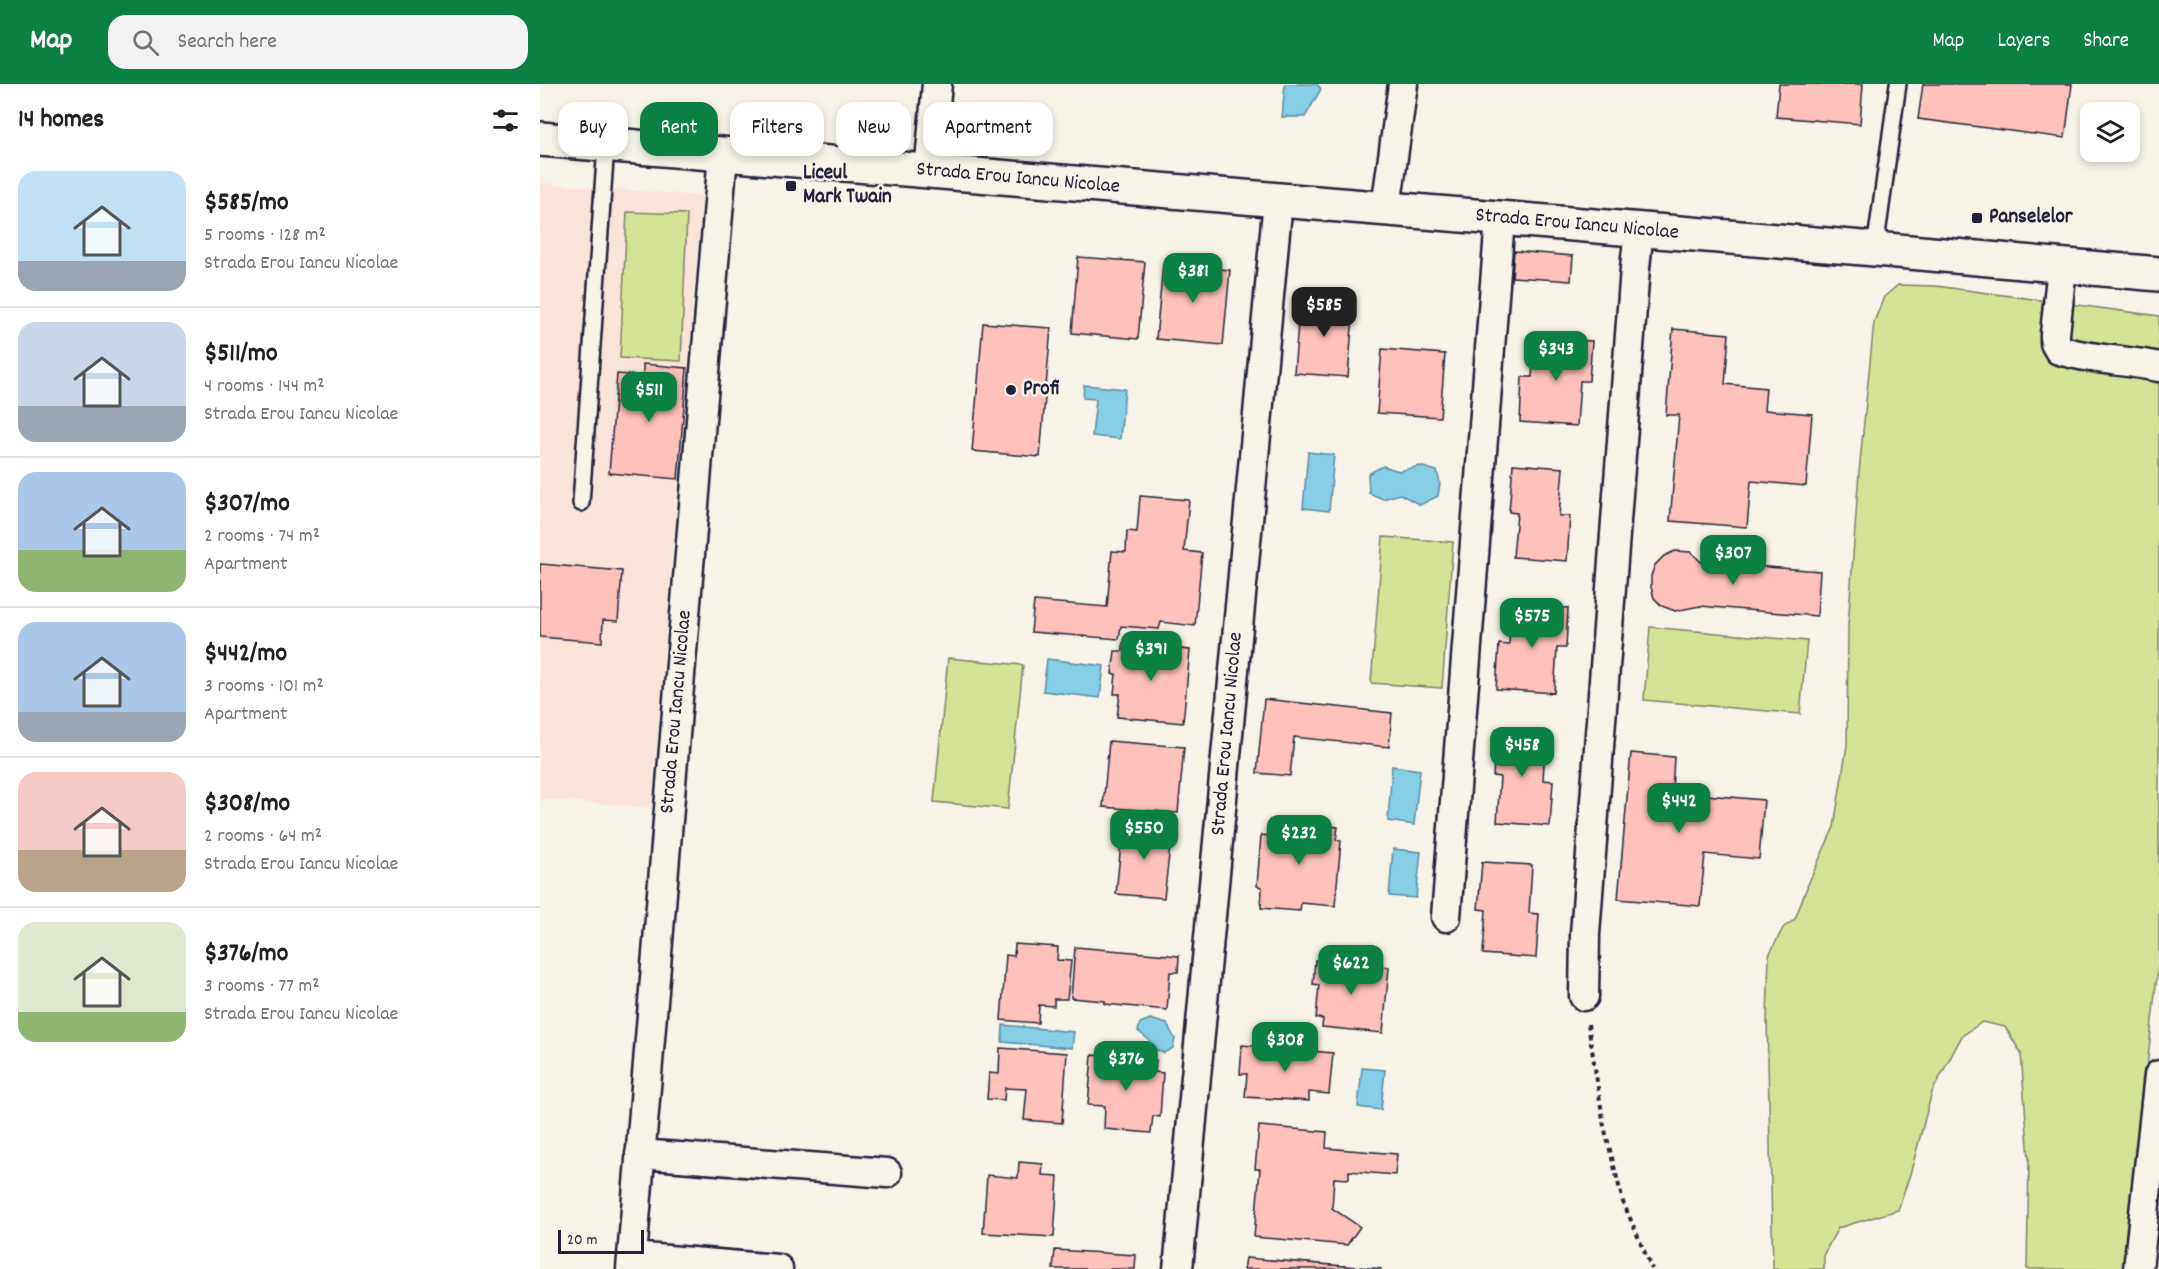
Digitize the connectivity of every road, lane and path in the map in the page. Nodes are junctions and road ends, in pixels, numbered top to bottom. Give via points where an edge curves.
1 (937, 84) edge
2 (1403, 84) edge
3 (1898, 84) edge
4 (540, 139) edge
5 (558, 141) edge
6 (628, 147) edge
7 (723, 154) junction
8 (605, 156) edge
9 (929, 172) junction
10 (1278, 200) junction
11 (1386, 208) junction
12 (1500, 219) junction
13 (1639, 230) junction
14 (1875, 249) junction
15 (2062, 266) junction
16 (2159, 274) edge
17 (2159, 367) edge
18 (581, 503) dead end
19 (1446, 917) dead end
20 (1584, 996) joint
21 (2159, 1075) edge
22 (640, 1154) junction
23 (887, 1173) dead end
24 (631, 1263) edge
25 (778, 1269) edge
26 (1178, 1269) edge
27 (1652, 1269) edge
28 (2138, 1269) edge

1 - 9 street
2 - 11 street
3 - 14 lane
4 - 5 street, Strada Erou Iancu Nicolae
6 - 7 street, Strada Erou Iancu Nicolae
7 - 9 street, Strada Erou Iancu Nicolae
7 - 22 street, Strada Erou Iancu Nicolae
8 - 18 lane
9 - 10 street, Strada Erou Iancu Nicolae
10 - 11 street, Strada Erou Iancu Nicolae
10 - 26 street, Strada Erou Iancu Nicolae
11 - 12 street, Strada Erou Iancu Nicolae
12 - 13 street, Strada Erou Iancu Nicolae
12 - 19 street
13 - 14 street, Strada Erou Iancu Nicolae
13 - 20 street via 1585,934
14 - 15 street, Strada Erou Iancu Nicolae
15 - 16 street, Strada Erou Iancu Nicolae
15 - 17 street via 2055,334 2060,350
20 - 27 path via 1600,1102 1620,1191
21 - 28 street
22 - 23 street
22 - 24 street, Strada Erou Iancu Nicolae
24 - 25 street

